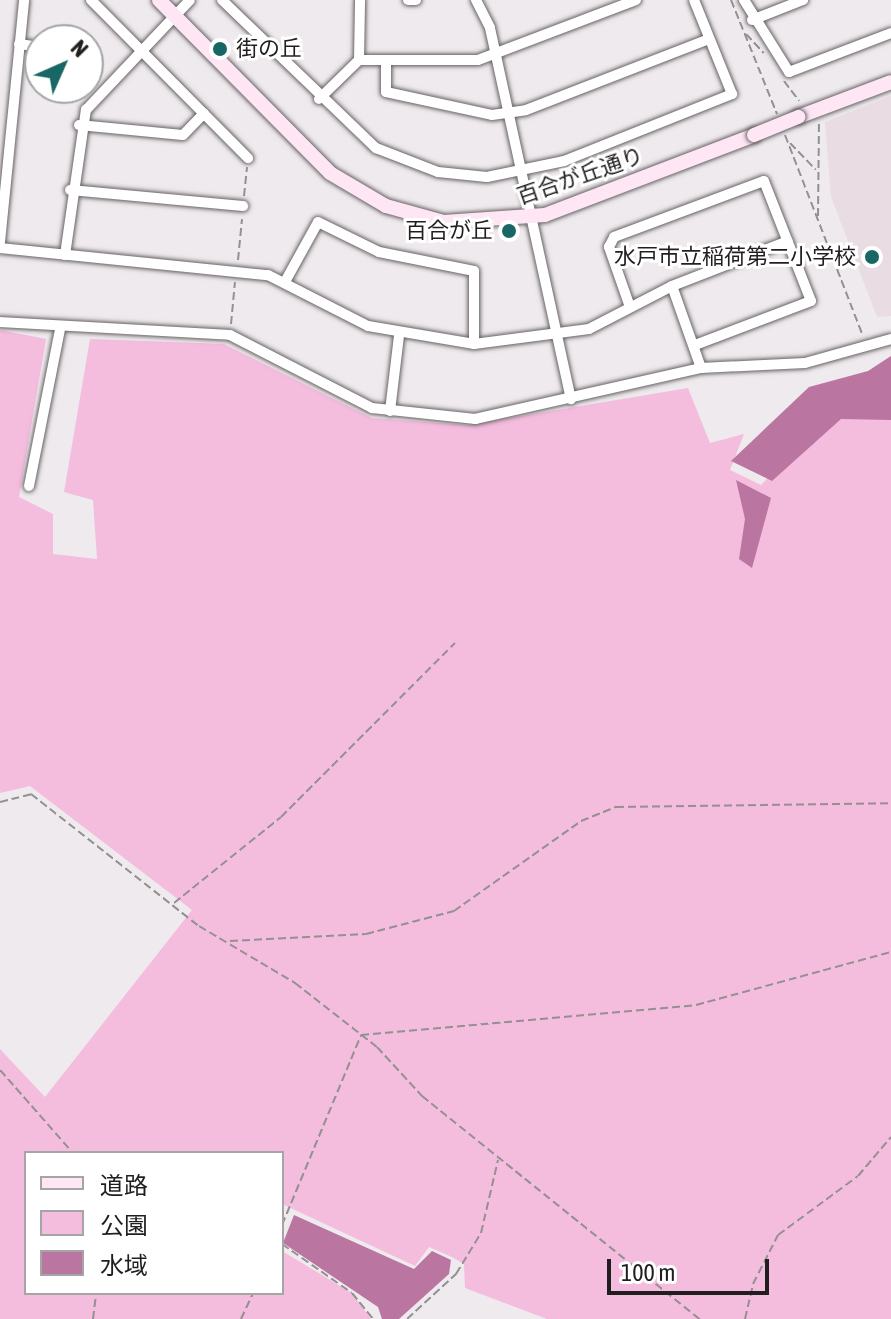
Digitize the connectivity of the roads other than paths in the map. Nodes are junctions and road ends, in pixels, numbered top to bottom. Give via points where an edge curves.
1 (24, 0) edge
2 (91, 0) edge
3 (159, 0) edge
4 (190, 0) edge
5 (222, 0) edge
6 (360, 0) edge
7 (408, 0) edge
8 (416, 0) edge
9 (476, 0) edge
10 (636, 0) edge
11 (694, 0) edge
12 (744, 0) edge
13 (803, 0) edge
14 (174, 15) junction
15 (752, 20) junction
16 (891, 33) edge
17 (709, 39) junction
18 (19, 44) junction
19 (24, 45) edge
20 (141, 47) junction
21 (496, 55) junction
22 (359, 60) junction
23 (386, 62) junction
24 (104, 80) edge
25 (891, 82) edge
26 (319, 99) junction
27 (87, 104) edge
28 (204, 113) junction
29 (509, 113) junction
30 (79, 125) junction
31 (248, 158) road end
32 (522, 173) junction
33 (70, 190) junction
34 (243, 206) road end
35 (532, 219) junction
36 (788, 241) junction
37 (0, 245) edge
38 (65, 255) junction
39 (286, 280) junction
40 (672, 286) junction
41 (630, 307) junction
42 (0, 322) edge
43 (60, 329) junction
44 (399, 335) junction
45 (558, 336) junction
46 (891, 339) edge
47 (474, 344) junction
48 (695, 345) junction
49 (701, 368) junction
50 (571, 399) junction
51 (390, 411) junction
52 (29, 486) dead end

1 - 18 street
2 - 20 street
3 - 14 street, 百合が丘通り
4 - 14 street
5 - 26 street
6 - 22 street
7 - 8 street
9 - 21 street
10 - 21 street
11 - 17 street
12 - 15 street
13 - 15 street
14 - 20 street
14 - 35 street, 百合が丘通り via 308,154 367,197 444,222
15 - 16 street via 789,72
17 - 29 street
17 - 32 street via 732,94
18 - 19 street
18 - 37 street
20 - 24 street
20 - 28 street
21 - 23 street
21 - 29 street
22 - 23 street
22 - 26 street
23 - 29 street via 386,92 447,110
25 - 35 street, 百合が丘通り, bridge via 799,110 754,135
26 - 32 street via 357,135 414,166 459,175
27 - 30 street
28 - 30 street via 183,135
28 - 31 street
29 - 32 street
30 - 33 street
32 - 35 street
33 - 34 street
33 - 38 street
35 - 45 street
36 - 40 street
36 - 41 street via 764,181 614,237 609,247
36 - 48 street via 811,301
37 - 38 street
38 - 39 street via 237,270
39 - 44 street
39 - 47 street via 318,222 379,252 474,271
40 - 41 street
40 - 48 street
41 - 45 street
42 - 43 street
43 - 51 street via 230,335 349,400
43 - 52 street
44 - 47 street
44 - 51 street
45 - 47 street
45 - 50 street
46 - 49 street via 783,366
48 - 49 street
49 - 50 street
50 - 51 street via 475,419

